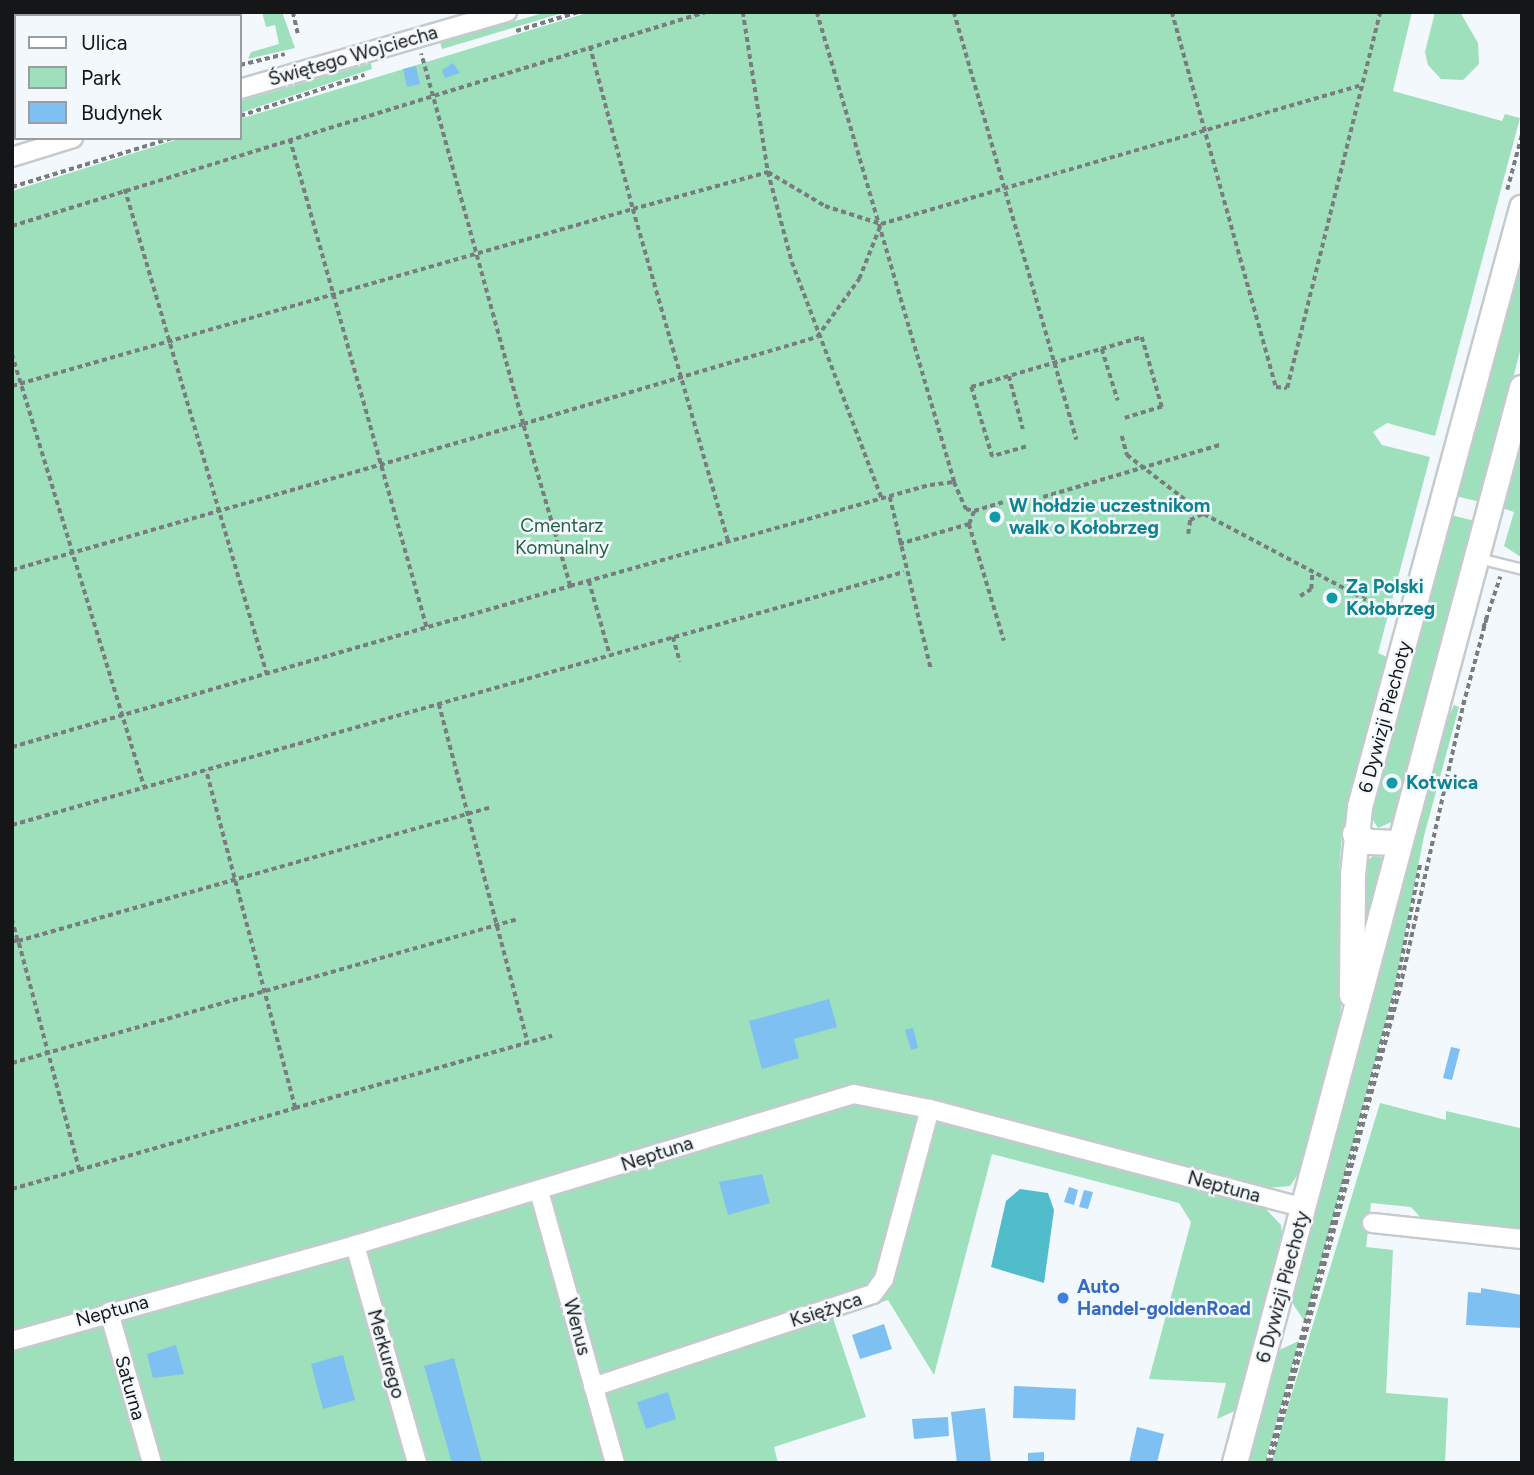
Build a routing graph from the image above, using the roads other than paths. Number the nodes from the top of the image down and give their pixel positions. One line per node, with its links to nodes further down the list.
1 (507, 12): 2 (street, Świętego Wojciecha)
2 (242, 88)
3 (67, 140): 4 (street)
4 (12, 157)
5 (1522, 208): 9 (street, 6 Dywizji Piechoty)
6 (1522, 388): 7 (street, 6 Dywizji Piechoty)
7 (1476, 558): 8 (lane); 10 (street, 6 Dywizji Piechoty)
8 (1522, 569)
9 (1355, 834): 10 (street); 11 (street, 6 Dywizji Piechoty)
10 (1400, 843): 11 (street, 6 Dywizji Piechoty)
11 (1351, 1031): 14 (street, 6 Dywizji Piechoty)
12 (930, 1109): 13 (street, Neptuna); 14 (street, Neptuna); 20 (street, Księżyca)
13 (539, 1191): 17 (street, Neptuna); 20 (street, Wenus)
14 (1305, 1208): 24 (street, 6 Dywizji Piechoty)
15 (1372, 1223): 16 (street)
16 (1522, 1239)
17 (355, 1245): 18 (street, Neptuna); 22 (street, Merkurego)
18 (108, 1312): 19 (street, Neptuna); 21 (street, Saturna)
19 (12, 1341)
20 (593, 1387): 23 (street, Wenus)
21 (152, 1463)
22 (417, 1463)
23 (615, 1463)
24 (1235, 1463)

